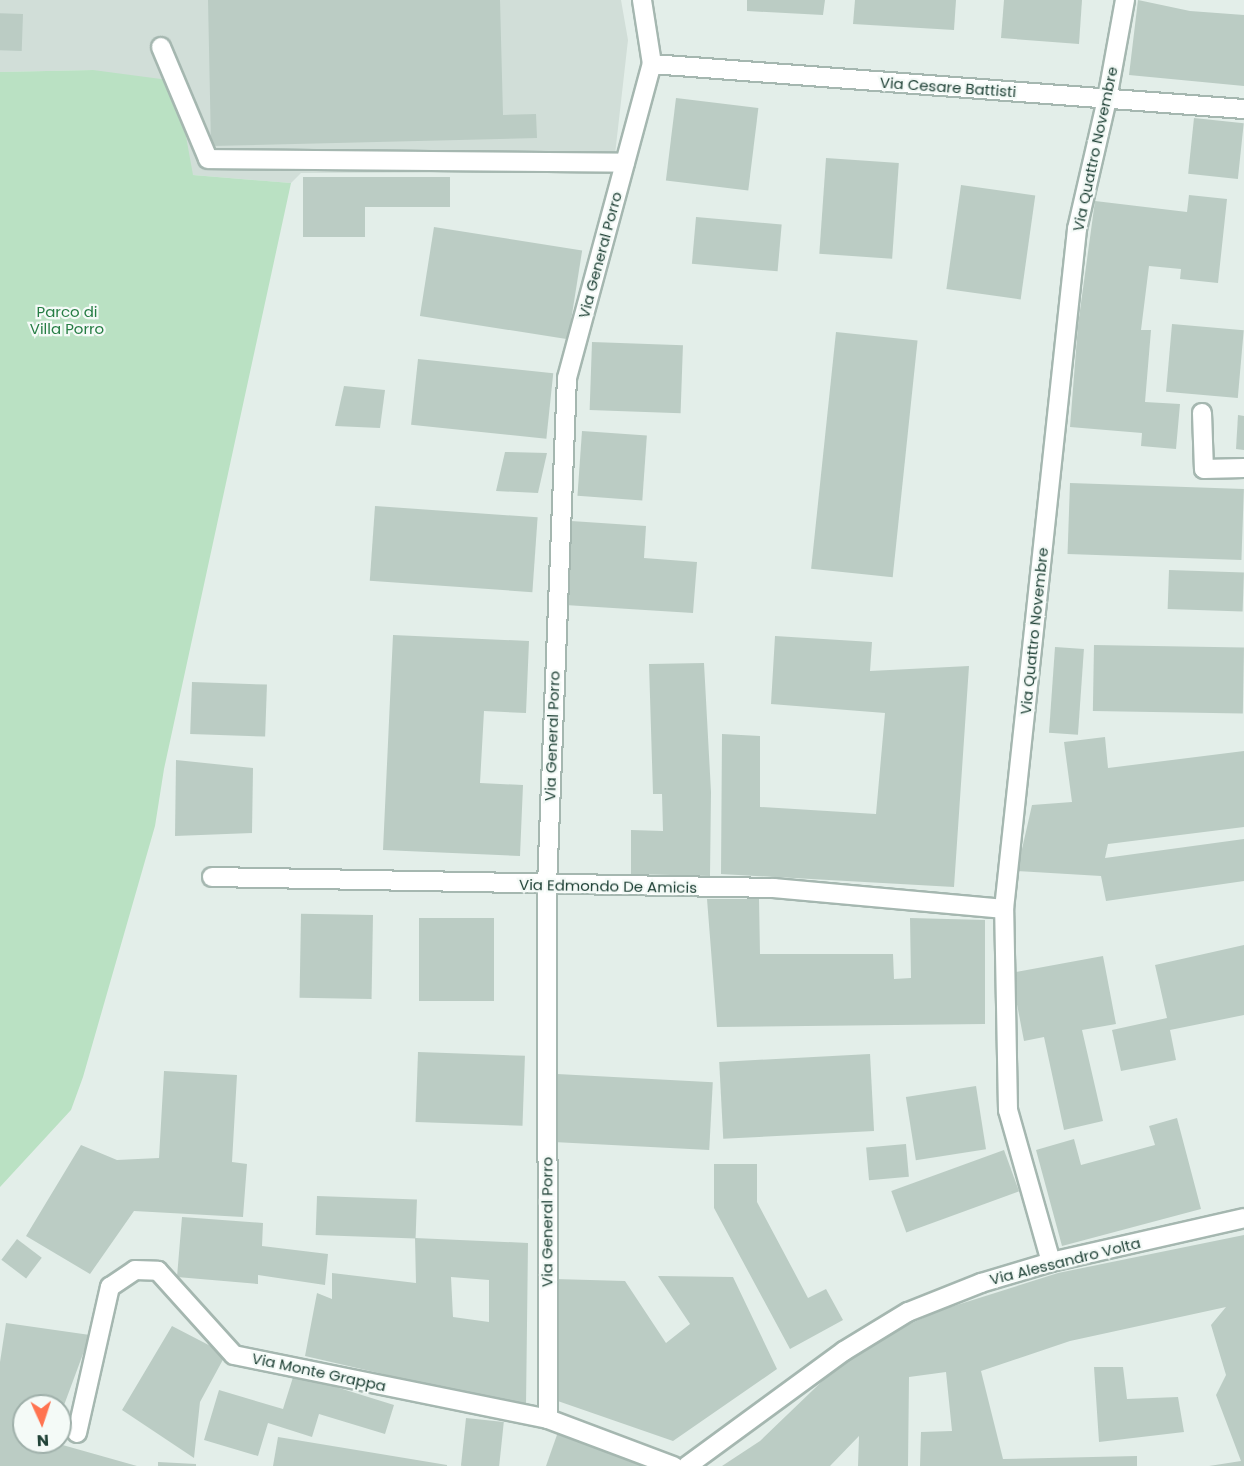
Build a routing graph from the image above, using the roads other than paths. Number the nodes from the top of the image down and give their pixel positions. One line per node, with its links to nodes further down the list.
1 (642, 0): 4 (street)
2 (1125, 0): 5 (street, Via Quattro Novembre)
3 (161, 47): 7 (street)
4 (652, 64): 5 (street, Via Cesare Battisti); 7 (street, Via General Porro)
5 (1107, 99): 6 (street, Via Cesare Battisti); 12 (street, Via Quattro Novembre)
6 (1244, 110)
7 (625, 164): 11 (street, Via General Porro)
8 (1202, 413): 9 (street)
9 (1244, 468)
10 (212, 877): 11 (street, Via Edmondo De Amicis)
11 (547, 886): 12 (street, Via Edmondo De Amicis); 15 (street, Via General Porro)
12 (1004, 909): 14 (street, Via Quattro Novembre)
13 (1244, 1218): 14 (street, Via Alessandro Volta)
14 (1050, 1262): 18 (street, Via Alessandro Volta)
15 (548, 1419): 16 (street, Via Monte Grappa); 17 (street, Via Monte Grappa)
16 (76, 1433)
17 (673, 1466)
18 (687, 1466)

